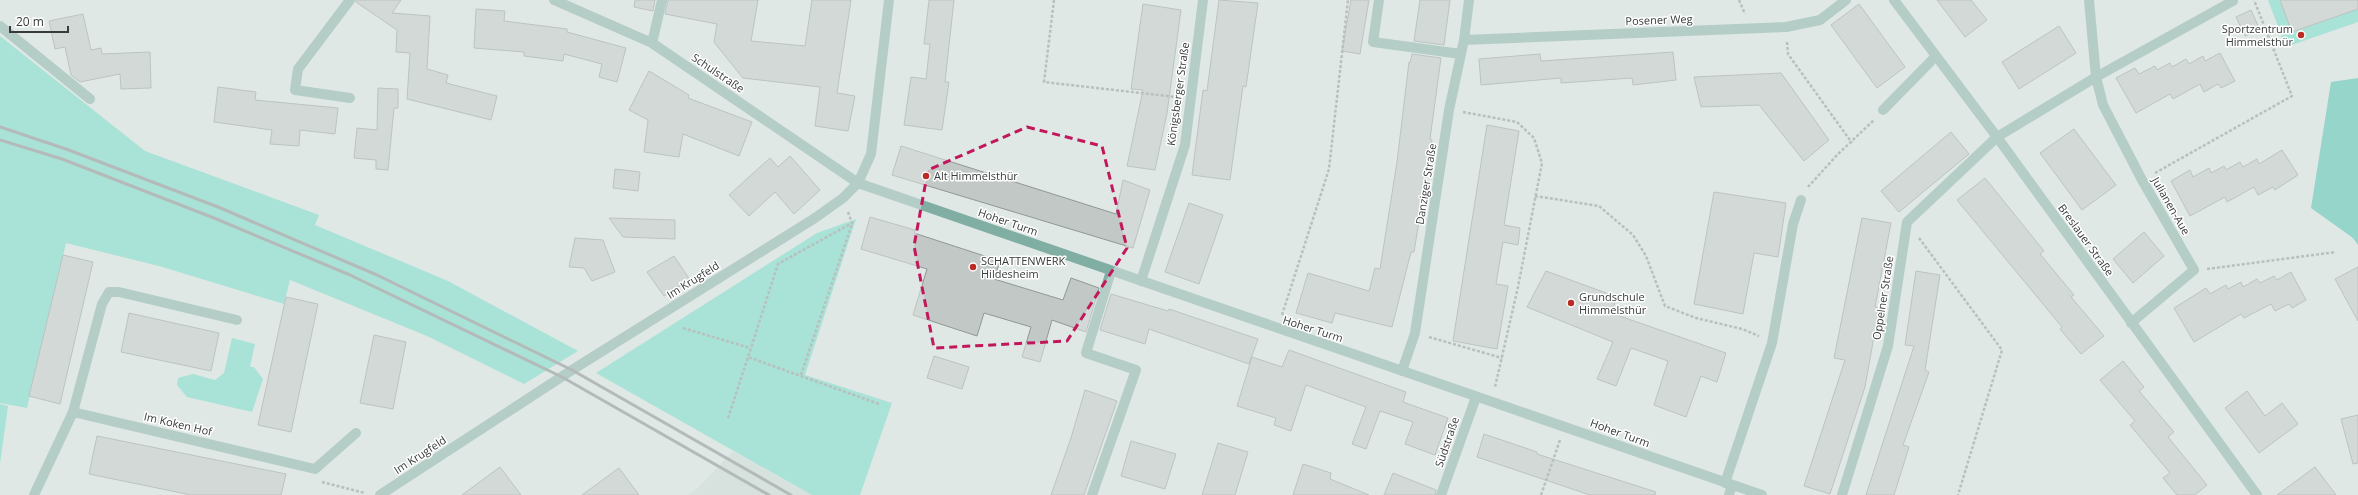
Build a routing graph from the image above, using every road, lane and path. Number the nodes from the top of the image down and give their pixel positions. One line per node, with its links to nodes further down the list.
1 (350, 0): 22 (street)
2 (554, 0): 18 (street, Schulstraße)
3 (662, 0): 18 (street)
4 (889, 0): 30 (street, Im Krugfeld)
5 (1054, 0): 23 (path)
6 (1203, 0): 23 (street, Königsberger Straße)
7 (1348, 0): 43 (path)
8 (1379, 0): 19 (street)
9 (1469, 0): 17 (street, Danziger Straße)
10 (1846, 0): 16 (street, Posener Weg)
11 (1894, 0): 20 (street, Breslauer Straße)
12 (2089, 0): 21 (street, Julianen-Aue)
13 (2254, 0): 29 (path)
14 (2233, 1): 21 (street)
15 (0, 26): 24 (street)
16 (1786, 27): 17 (street, Posener Weg); 28 (path)
17 (1464, 40): 19 (street, Danziger Straße)
18 (652, 43): 30 (street, Schulstraße)
19 (1461, 54): 25 (street, Danziger Straße)
20 (1936, 56): 26 (street); 27 (street, Breslauer Straße)
21 (2096, 77): 27 (street); 29 (street, Julianen-Aue)
22 (350, 98)
23 (1191, 98): 39 (street, Königsberger Straße)
24 (90, 99)
25 (1449, 110): 31 (path); 44 (street, Danziger Straße)
26 (1883, 110): 28 (path)
27 (1997, 137): 34 (street); 41 (street, Breslauer Straße)
28 (1852, 143): 33 (path)
29 (2142, 180): 37 (street, Julianen-Aue)
30 (858, 183): 32 (street, Im Krugfeld); 38 (street, Hoher Turm)
31 (1535, 196): 45 (path); 48 (path)
32 (843, 198): 35 (path); 62 (street, Im Krugfeld)
33 (1801, 200): 45 (street)
34 (1907, 222): 67 (street, Oppelner Straße); 68 (path)
35 (852, 223): 46 (path); 50 (path)
36 (2336, 252): 37 (path)
37 (2194, 270): 41 (street)
38 (1112, 271): 39 (street, Hoher Turm); 63 (street)
39 (1141, 281): 43 (street, Hoher Turm)
40 (237, 320): 54 (street)
41 (2131, 323): 69 (street, Breslauer Straße)
42 (683, 328): 46 (path)
43 (1277, 329): 49 (street, Hoher Turm)
44 (1415, 333): 48 (path); 49 (street, Danziger Straße)
45 (1772, 343): 59 (street)
46 (750, 348): 47 (path)
47 (748, 357): 50 (path); 55 (path)
48 (1502, 358): 51 (path)
49 (1402, 371): 52 (street, Hoher Turm)
50 (801, 375): 53 (path)
51 (1498, 378)
52 (1476, 397): 56 (street, Hoher Turm); 64 (street, Südstraße)
53 (879, 404)
54 (73, 412): 58 (street, Im Koken Hof); 60 (street)
55 (728, 418)
56 (1564, 426): 59 (street, Hoher Turm); 65 (path)
57 (356, 433): 58 (street)
58 (315, 469): 61 (path)
59 (1728, 488): 66 (street, Hoher Turm)
60 (34, 495)
61 (372, 495)
62 (380, 495)
63 (1092, 495)
64 (1441, 495)
65 (1541, 495)
66 (1762, 495)
67 (1842, 495)
68 (1958, 495)
69 (2257, 495)

